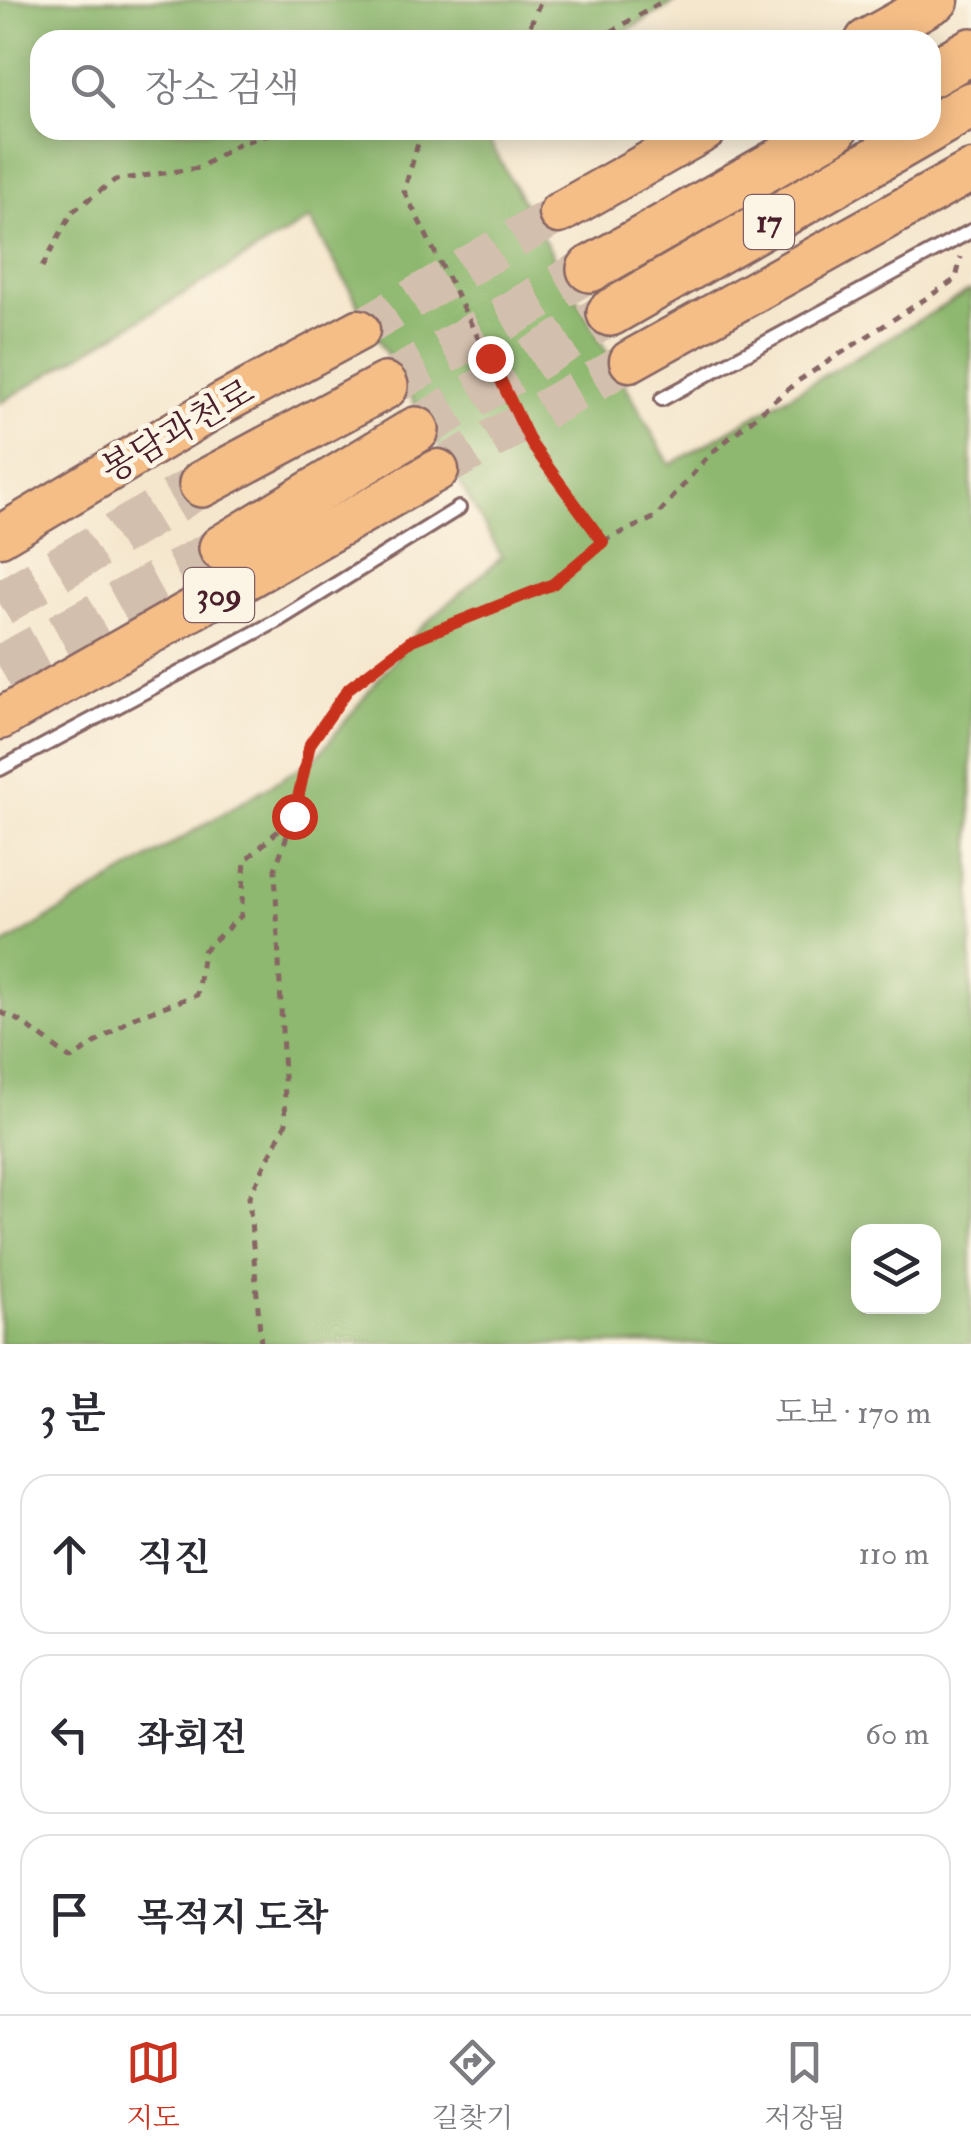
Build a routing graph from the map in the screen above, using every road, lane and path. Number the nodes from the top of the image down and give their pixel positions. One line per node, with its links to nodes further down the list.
1 (542, 0): 4 (path)
2 (665, 0): 5 (path)
3 (938, 0): 6 (highway)
4 (528, 30)
5 (614, 30)
6 (884, 30)
7 (971, 51): 8 (highway)
8 (941, 68)
9 (971, 105): 10 (highway, 17)
10 (941, 122)
11 (251, 140): 19 (path)
12 (419, 140): 31 (path)
13 (688, 140): 17 (highway)
14 (816, 140): 20 (highway, 17)
15 (910, 140): 21 (highway, 17)
16 (971, 171): 23 (highway)
17 (559, 214)
18 (968, 232): 25 (lane); 31 (path)
19 (42, 267)
20 (590, 269)
21 (610, 313)
22 (359, 330): 30 (highway, 봉담과천로)
23 (630, 361)
24 (385, 386): 28 (highway)
25 (662, 399)
26 (416, 430): 32 (highway)
27 (438, 470): 33 (highway, 309)
28 (202, 484)
29 (459, 508): 34 (lane)
30 (0, 536)
31 (603, 542): 35 (path)
32 (222, 548)
33 (0, 718)
34 (0, 769)
35 (294, 816): 36 (path); 37 (path)
36 (0, 1012)
37 (260, 1344)

